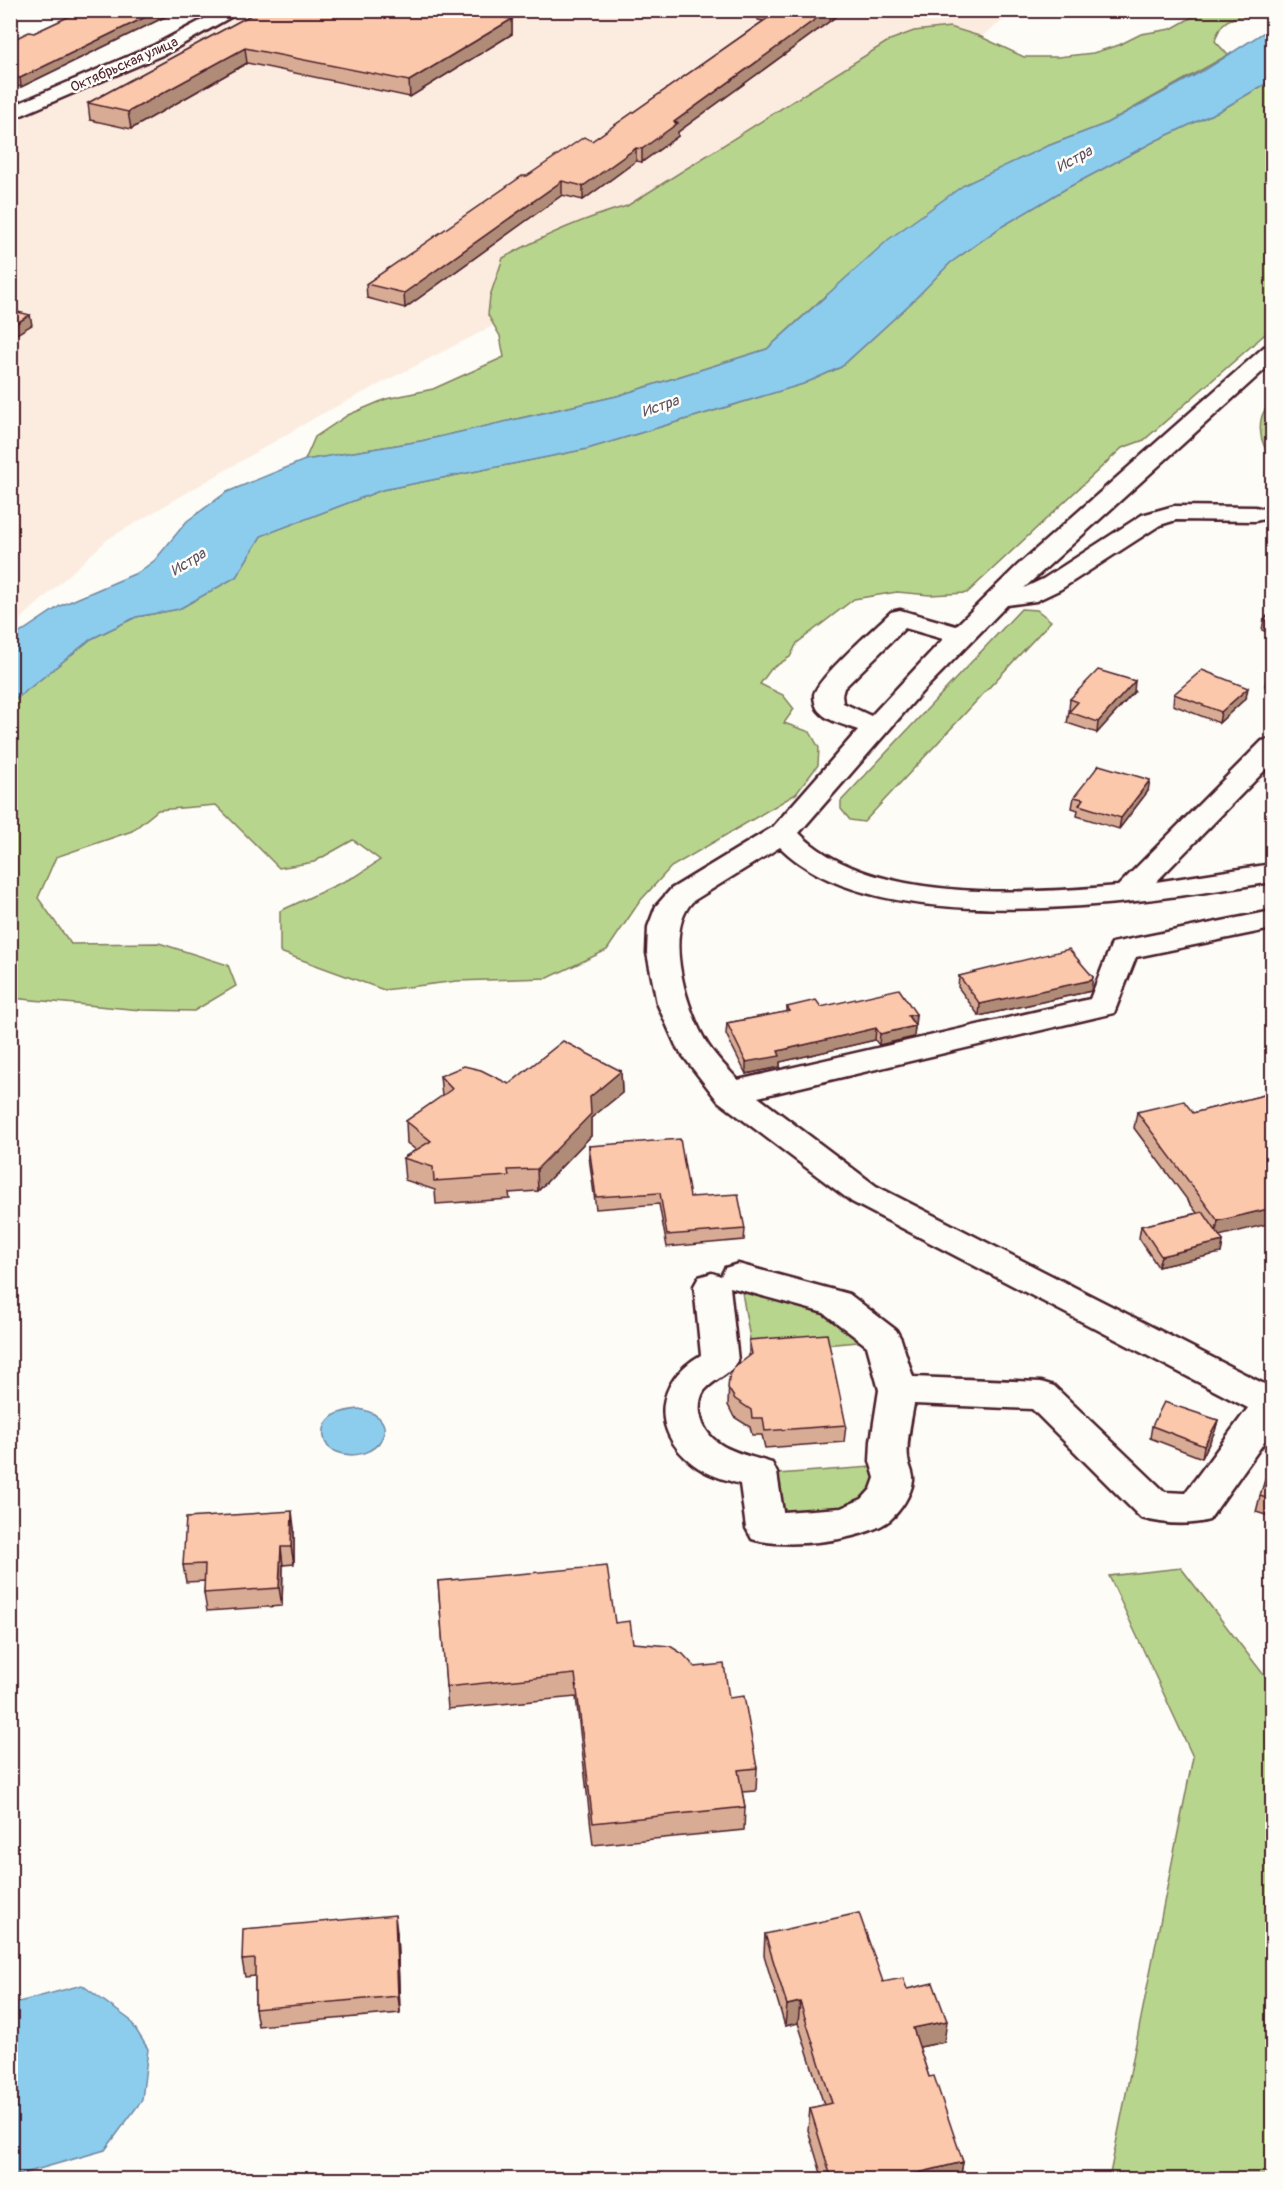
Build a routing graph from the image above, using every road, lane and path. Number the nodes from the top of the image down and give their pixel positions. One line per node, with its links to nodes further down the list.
1 (235, 10): 2 (street, Октябрьская улица)
2 (10, 114)
3 (1272, 352): 5 (street)
4 (1255, 514): 5 (street)
5 (999, 598): 6 (street)
6 (961, 636): 7 (street); 7 (street)
7 (876, 727): 9 (street)
8 (1272, 747): 11 (street)
9 (783, 833): 11 (street); 13 (street)
10 (1272, 873): 11 (street)
11 (1127, 894)
12 (1272, 920): 13 (street)
13 (730, 1093): 15 (street)
14 (898, 1390): 14 (street); 15 (street)
15 (1272, 1404)

